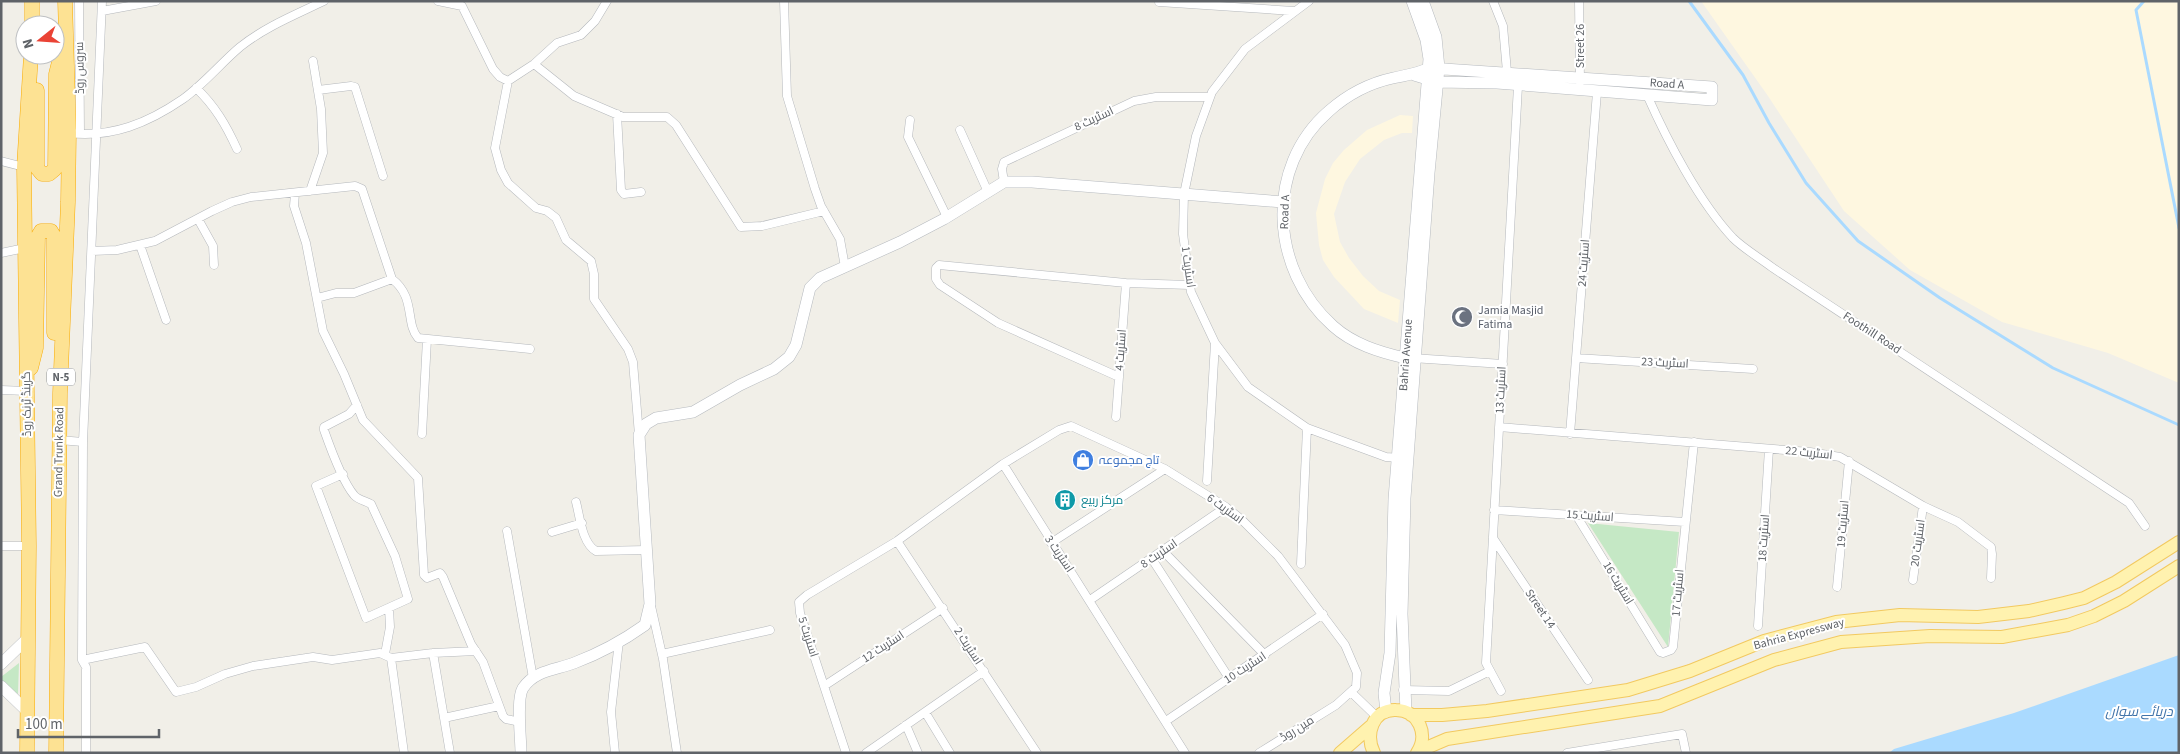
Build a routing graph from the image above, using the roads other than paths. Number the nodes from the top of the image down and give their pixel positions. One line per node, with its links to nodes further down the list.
1 (32, 1): 19 (highway)
2 (65, 1): 20 (highway, Grand Trunk Road / N-5)
3 (79, 1): 44 (street, سروس روڈ)
4 (102, 1): 17 (street)
5 (156, 1): 17 (street)
6 (438, 1): 31 (street)
7 (607, 1): 23 (street)
8 (784, 1): 56 (street)
9 (1309, 1): 18 (street, اسٹریٹ 1)
10 (1412, 1): 27 (street, Bahria Avenue)
11 (1423, 1): 27 (street, Bahria Avenue)
12 (1493, 1): 28 (street)
13 (1580, 1): 30 (street, Street 26)
14 (322, 2): 34 (street)
15 (1159, 2): 16 (street)
16 (1212, 3): 18 (street)
17 (102, 11): 43 (street)
18 (1295, 11): 39 (street, اسٹریٹ 1)
19 (32, 15)
20 (66, 35): 21 (highway); 44 (highway, Grand Trunk Road / N-5)
21 (65, 39)
22 (313, 61): 35 (street)
23 (534, 64): 31 (street); 40 (street)
24 (31, 65): 47 (highway, گرینڈ ٹرنک روڈ)
25 (34, 65): 26 (highway)
26 (58, 65)
27 (1434, 68): 28 (street, Road A); 29 (street, Road A); 32 (street, Bahria Avenue)
28 (1507, 72): 30 (street, Road A)
29 (1414, 75): 32 (street, Road A); 55 (street, Road A)
30 (1580, 78): 36 (street, Street 26); 38 (street, Road A)
31 (508, 81): 87 (street)
32 (1432, 81): 33 (street, Road A); 73 (street, Bahria Avenue)
33 (1518, 86): 36 (street, Road A); 75 (street, اسٹریٹ 13)
34 (196, 88): 43 (street); 45 (street)
35 (318, 90): 48 (street); 50 (street)
36 (1580, 90): 37 (street, Road A)
37 (1597, 92): 38 (street, Road A); 74 (street, اسٹریٹ 24)
38 (1647, 95): 105 (street, Foothill Road)
39 (1210, 97): 49 (street, اسٹریٹ 8); 54 (street, اسٹریٹ 1)
40 (617, 114): 51 (street); 56 (street)
41 (910, 120): 57 (street)
42 (960, 130): 52 (street)
43 (97, 133): 44 (street); 61 (street)
44 (75, 134): 80 (highway, Grand Trunk Road / N-5)
45 (237, 149)
46 (1, 160): 47 (street)
47 (24, 167): 60 (highway, گرینڈ ٹرنک روڈ)
48 (383, 176)
49 (1004, 182): 52 (street); 54 (street)
50 (310, 191): 53 (street); 65 (street)
51 (641, 192)
52 (988, 192): 57 (street)
53 (295, 193): 58 (street); 68 (street)
54 (1184, 194): 55 (street); 67 (street, اسٹریٹ 1)
55 (1283, 202): 73 (street, Road A)
56 (824, 211): 64 (street)
57 (947, 217): 64 (street)
58 (198, 219): 59 (street); 63 (street)
59 (140, 245): 61 (street); 69 (street)
60 (25, 248): 62 (street); 78 (highway, گرینڈ ٹرنک روڈ)
61 (92, 251): 89 (street)
62 (1, 253)
63 (214, 264)
64 (845, 267): 87 (street)
65 (392, 279): 68 (street); 70 (street)
66 (1126, 283): 67 (street); 77 (street, اسٹریٹ 4); 77 (street)
67 (1190, 285): 71 (street, اسٹریٹ 1)
68 (317, 298): 81 (street)
69 (166, 320)
70 (426, 339): 72 (street); 85 (street)
71 (1215, 343): 84 (street, اسٹریٹ 1); 97 (street)
72 (530, 349)
73 (1410, 358): 75 (street); 92 (street, Bahria Avenue)
74 (1576, 358): 76 (street, اسٹریٹ 23); 86 (street, اسٹریٹ 24)
75 (1503, 364): 83 (street, اسٹریٹ 13)
76 (1753, 369)
77 (1119, 377): 82 (street, اسٹریٹ 4)
78 (27, 388): 79 (street); 80 (highway); 113 (highway, گرینڈ ٹرنک روڈ)
79 (1, 390)
80 (60, 393): 88 (highway, Grand Trunk Road / N-5)
81 (357, 405): 96 (street); 131 (street)
82 (1116, 417)
83 (1499, 427): 86 (street, اسٹریٹ 22); 101 (street, اسٹریٹ 13)
84 (1307, 428): 92 (street, اسٹریٹ 1); 117 (street)
85 (422, 434)
86 (1570, 434): 90 (street, اسٹریٹ 22)
87 (639, 435): 114 (street)
88 (59, 440): 89 (street); 161 (highway, Grand Trunk Road / N-5)
89 (83, 442): 137 (street)
90 (1694, 442): 91 (street, اسٹریٹ 22); 103 (street)
91 (1770, 450): 93 (street, اسٹریٹ 22); 127 (street, اسٹریٹ 18)
92 (1403, 459): 146 (street, Bahria Avenue); 154 (street, Bahria Avenue)
93 (1849, 461): 99 (street, اسٹریٹ 22); 121 (street, اسٹریٹ 19)
94 (1003, 464): 95 (street, اسٹریٹ 6); 109 (street); 111 (street, اسٹریٹ 3)
95 (1165, 469): 100 (street, اسٹریٹ 6); 111 (street)
96 (343, 474): 124 (street); 124 (street)
97 (1207, 481)
98 (576, 502): 104 (street)
99 (1923, 506): 119 (street, اسٹریٹ 22); 120 (street, اسٹریٹ 20)
100 (1226, 507): 115 (street, اسٹریٹ 8); 126 (street, اسٹریٹ 6)
101 (1494, 510): 102 (street, اسٹریٹ 15); 108 (street, اسٹریٹ 13)
102 (1576, 515): 103 (street, اسٹریٹ 15); 132 (street, اسٹریٹ 16)
103 (1685, 522): 132 (street, اسٹریٹ 17)
104 (582, 523): 107 (street); 114 (street)
105 (2144, 526)
106 (507, 531): 141 (street)
107 (552, 532)
108 (1493, 538): 140 (street, اسٹریٹ 13); 143 (street, Street 14)
109 (897, 540): 125 (street, اسٹریٹ 2); 145 (street, اسٹریٹ 5)
110 (2179, 542): 152 (main road, Bahria Expressway)
111 (1051, 543): 122 (street, اسٹریٹ 3)
112 (1, 546): 113 (street)
113 (29, 546): 129 (highway, گرینڈ ٹرنک روڈ)
114 (646, 550): 123 (street)
115 (1163, 551): 116 (street, اسٹریٹ 8); 135 (street)
116 (1152, 559): 122 (street, اسٹریٹ 8); 142 (street)
117 (1301, 564)
118 (2179, 566): 159 (main road, Bahria Expressway)
119 (1991, 578)
120 (1913, 580)
121 (1838, 587)
122 (1090, 600): 155 (street, اسٹریٹ 3)
123 (650, 604): 130 (street); 134 (street)
124 (389, 608): 136 (street)
125 (943, 608): 139 (street, اسٹریٹ 2); 145 (street, اسٹریٹ 12)
126 (1323, 614): 135 (street, اسٹریٹ 10); 148 (street, اسٹریٹ 6)
127 (1758, 626)
128 (770, 630): 134 (street)
129 (27, 639): 138 (street); 150 (highway, گرینڈ ٹرنک روڈ)
130 (619, 641): 141 (street); 166 (street)
131 (476, 652): 133 (street); 149 (street)
132 (1660, 652)
133 (433, 653): 136 (street); 153 (street)
134 (662, 654): 167 (street)
135 (1265, 655): 142 (street, اسٹریٹ 10)
136 (388, 656): 137 (street); 163 (street)
137 (82, 660): 162 (street)
138 (1, 664)
139 (984, 671): 151 (street); 172 (street, اسٹریٹ 2)
140 (1490, 671): 146 (street); 147 (street, اسٹریٹ 13)
141 (533, 678): 156 (street)
142 (1229, 678): 155 (street, اسٹریٹ 10)
143 (1588, 680)
144 (1, 686): 150 (street)
145 (824, 686): 168 (street, اسٹریٹ 5)
146 (1404, 690): 152 (street, Bahria Avenue)
147 (1501, 691)
148 (1352, 692): 154 (street); 174 (street, مین روڈ)
149 (499, 706): 153 (street); 156 (street)
150 (28, 712): 160 (highway, گرینڈ ٹرنک روڈ)
151 (925, 712): 157 (street); 171 (street)
152 (1408, 713): 154 (main road, Bahria Expressway); 159 (main road)
153 (444, 718): 164 (street)
154 (1378, 718): 175 (main road); 176 (main road)
155 (1166, 721): 173 (street, اسٹریٹ 3)
156 (520, 722): 165 (street)
157 (906, 725): 169 (street); 170 (street)
158 (1606, 749): 177 (street); 178 (street)
159 (1418, 752)
160 (26, 753)
161 (56, 753)
162 (86, 753)
163 (404, 753)
164 (450, 753)
165 (521, 753)
166 (615, 753)
167 (677, 753)
168 (846, 753)
169 (866, 753)
170 (918, 753)
171 (950, 753)
172 (1037, 753)
173 (1186, 753)
174 (1259, 753)
175 (1340, 753)
176 (1374, 753)
177 (1567, 753)
178 (1686, 753)

